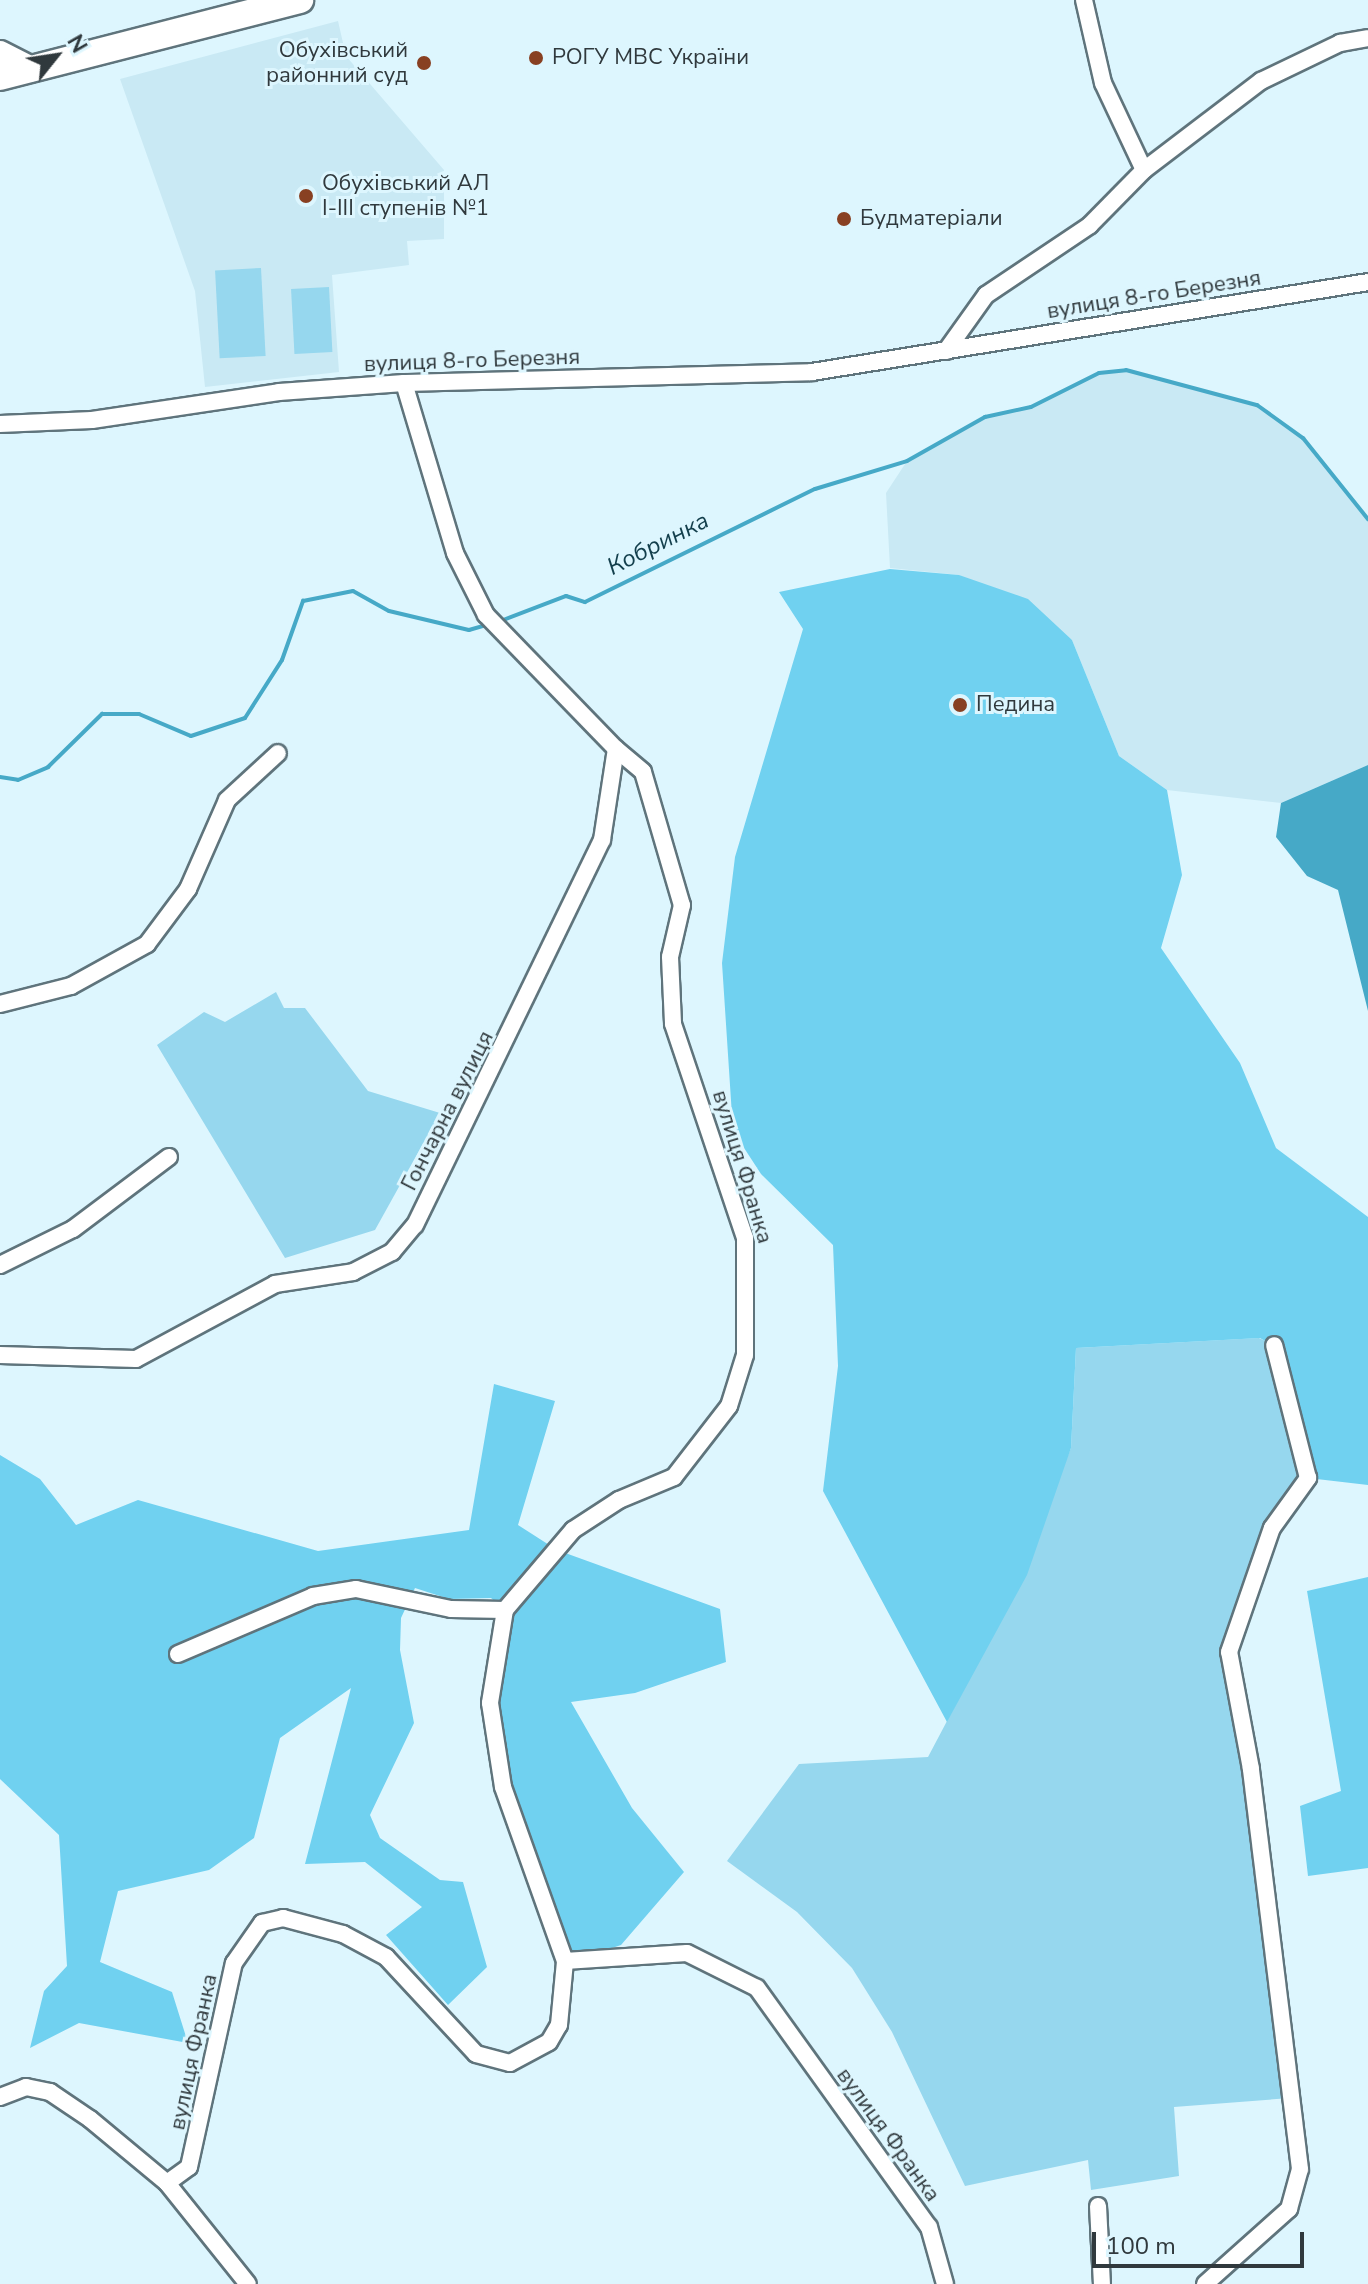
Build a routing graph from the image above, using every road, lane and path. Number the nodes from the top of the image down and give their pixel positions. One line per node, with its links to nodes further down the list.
1 (300, 0): 5 (main road)
2 (1084, 0): 7 (street)
3 (1368, 38): 7 (street)
4 (0, 54): 5 (main road)
5 (29, 69): 6 (main road)
6 (0, 77)
7 (1144, 170): 9 (street)
8 (1368, 282): 9 (street, вулиця 8-го Березня)
9 (946, 351): 10 (street, вулиця 8-го Березня)
10 (404, 383): 11 (street, вулиця 8-го Березня); 12 (street)
11 (0, 424)
12 (616, 749): 18 (street, Гончарна вулиця); 19 (street, вулиця Франка)
13 (278, 753): 14 (street)
14 (0, 1004)
15 (169, 1157): 16 (street)
16 (0, 1265)
17 (1274, 1345): 28 (street)
18 (0, 1355)
19 (505, 1610): 20 (street); 21 (street, вулиця Франка)
20 (178, 1654)
21 (565, 1961): 23 (street, вулиця Франка); 26 (street, вулиця Франка)
22 (0, 2097): 23 (street)
23 (167, 2183): 25 (street)
24 (1098, 2206): 27 (street)
25 (248, 2284)
26 (945, 2284)
27 (1102, 2284)
28 (1205, 2284)

